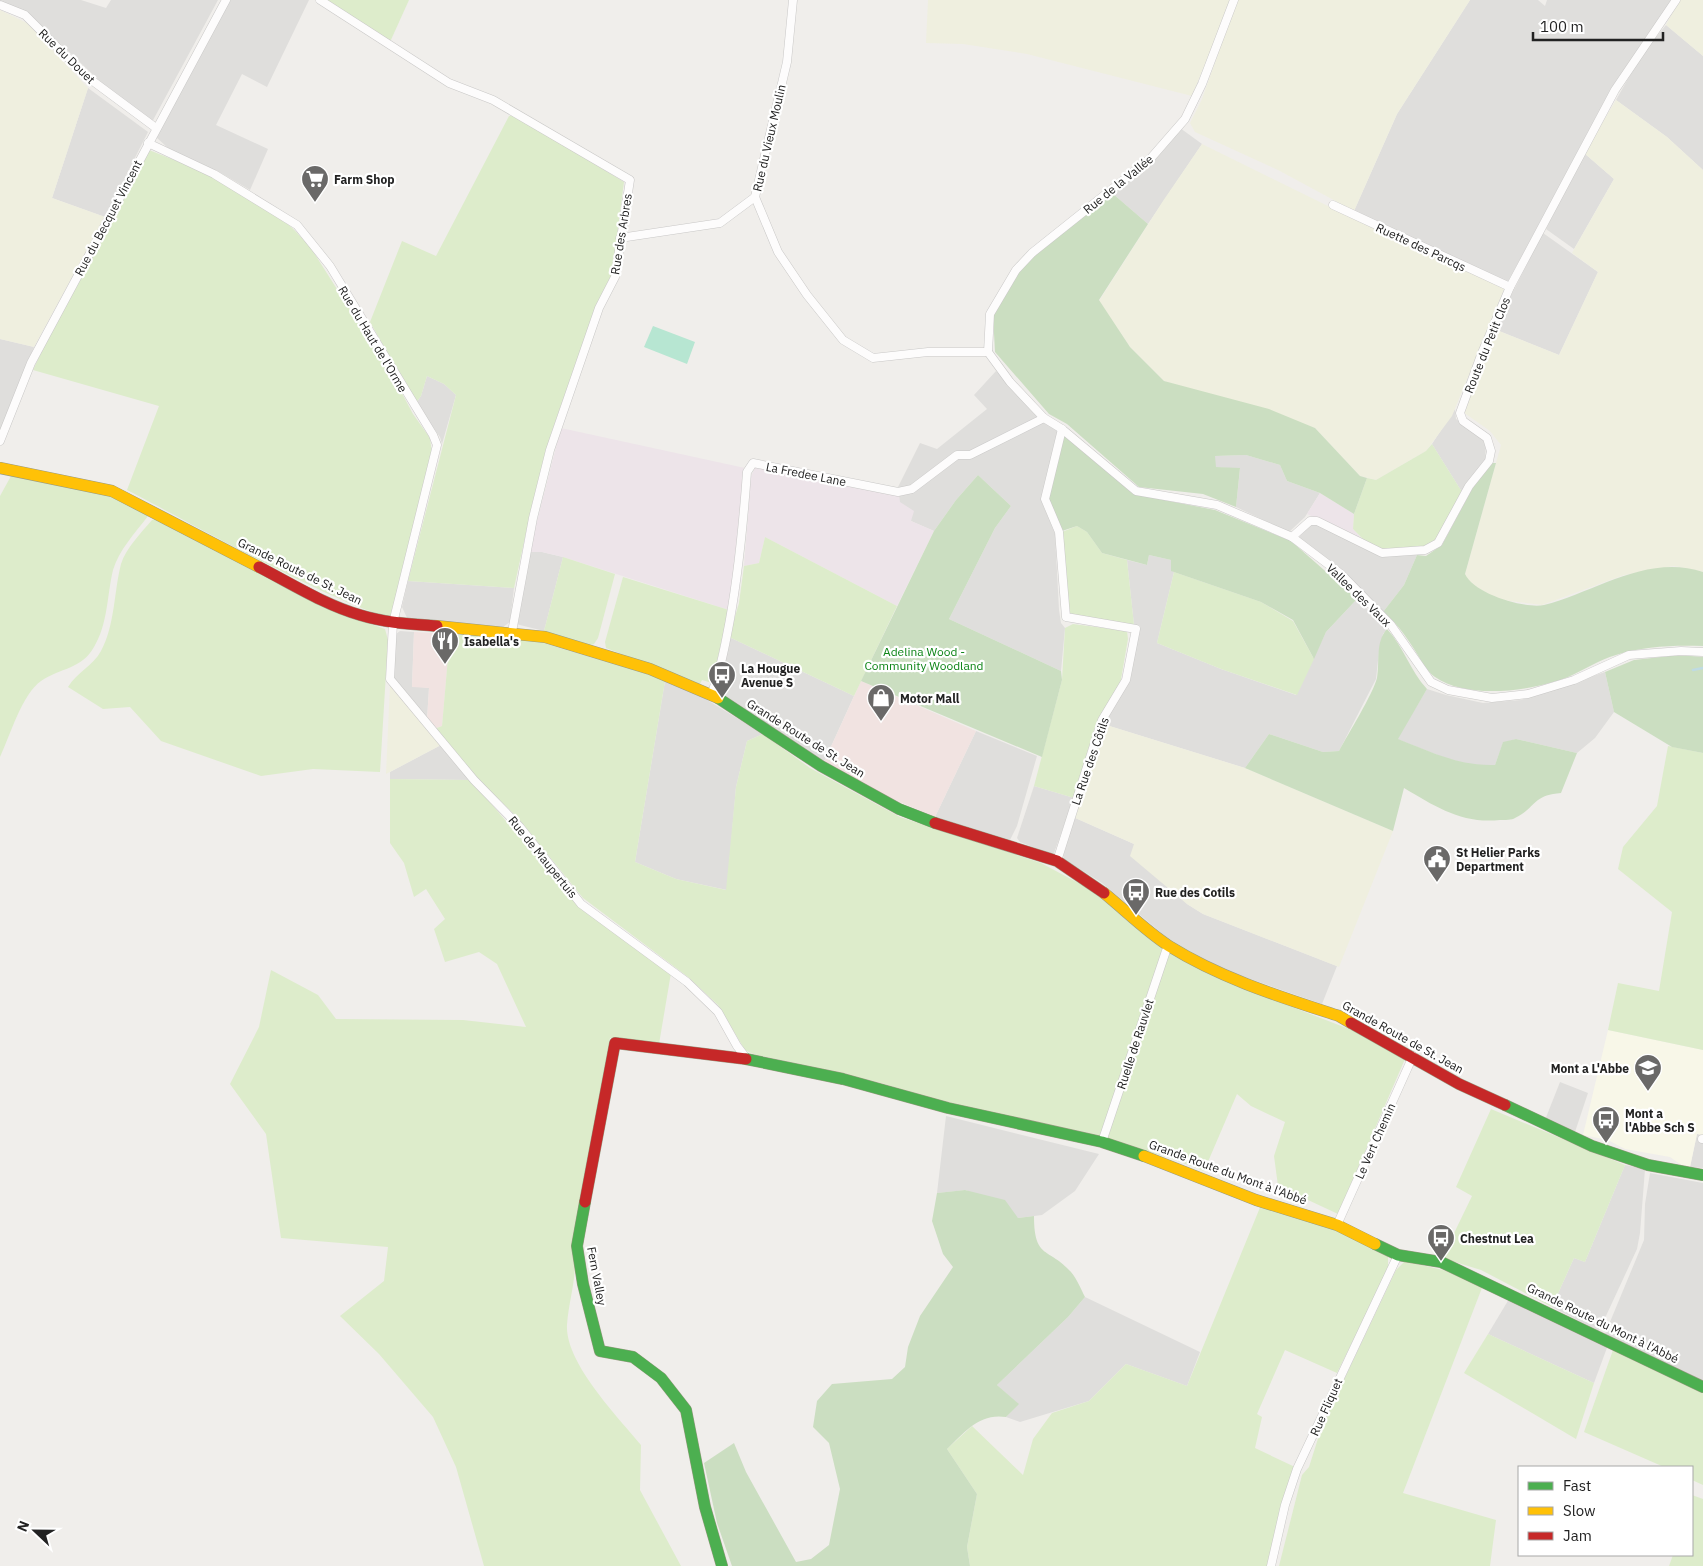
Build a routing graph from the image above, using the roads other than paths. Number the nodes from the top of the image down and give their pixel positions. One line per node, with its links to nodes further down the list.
1 (226, 0): 7 (street, Rue du Becquet Vincent)
2 (320, 0): 11 (street, Rue des Arbres)
3 (793, 0): 9 (street, Rue du Vieux Moulin)
4 (1234, 0): 13 (street, Rue de la Vallée)
5 (1676, 0): 12 (street, Route du Petit Clos)
6 (0, 5): 7 (street, Rue du Douet)
7 (156, 128): 8 (street, Rue du Becquet Vincent)
8 (148, 143): 16 (street, Rue du Becquet Vincent); 19 (street, Rue du Haut de l'Orme)
9 (755, 197): 11 (street); 13 (street, Rue du Vieux Moulin)
10 (1333, 205): 12 (street, Ruette des Parcqs)
11 (620, 238): 20 (street, Rue des Arbres)
12 (1510, 287): 18 (street, Route du Petit Clos)
13 (988, 352): 14 (street, Vallee des Vaux)
14 (1044, 418): 15 (street, Vallee des Vaux); 22 (street, La Fredee Lane)
15 (1062, 429): 18 (street, Vallee des Vaux); 23 (street, La Rue des Côtils)
16 (0, 441)
17 (0, 468): 19 (main road, Grande Route de St. Jean)
18 (1292, 538): 21 (street, Vallee des Vaux)
19 (393, 624): 20 (main road, Grande Route de St. Jean); 26 (street, Rue de Maupertuis)
20 (512, 632): 22 (main road, Grande Route de St. Jean)
21 (1703, 652)
22 (711, 695): 23 (main road, Grande Route de St. Jean)
23 (1056, 861): 24 (main road, Grande Route de St. Jean)
24 (1168, 945): 25 (main road, Grande Route de St. Jean); 27 (street, Ruelle de Rauvlet)
25 (1413, 1056): 28 (main road, Grande Route de St. Jean); 29 (street, Le Vert Chemin)
26 (747, 1059): 27 (main road, Grande Route du Mont à l'Abbé); 32 (main road, Fern Valley)
27 (1102, 1142): 29 (main road, Grande Route du Mont à l'Abbé)
28 (1703, 1175)
29 (1337, 1225): 30 (main road, Grande Route du Mont à l'Abbé)
30 (1398, 1255): 31 (main road, Grande Route du Mont à l'Abbé); 33 (street, Rue Fliquet)
31 (1703, 1387)
32 (722, 1566)
33 (1271, 1566)

